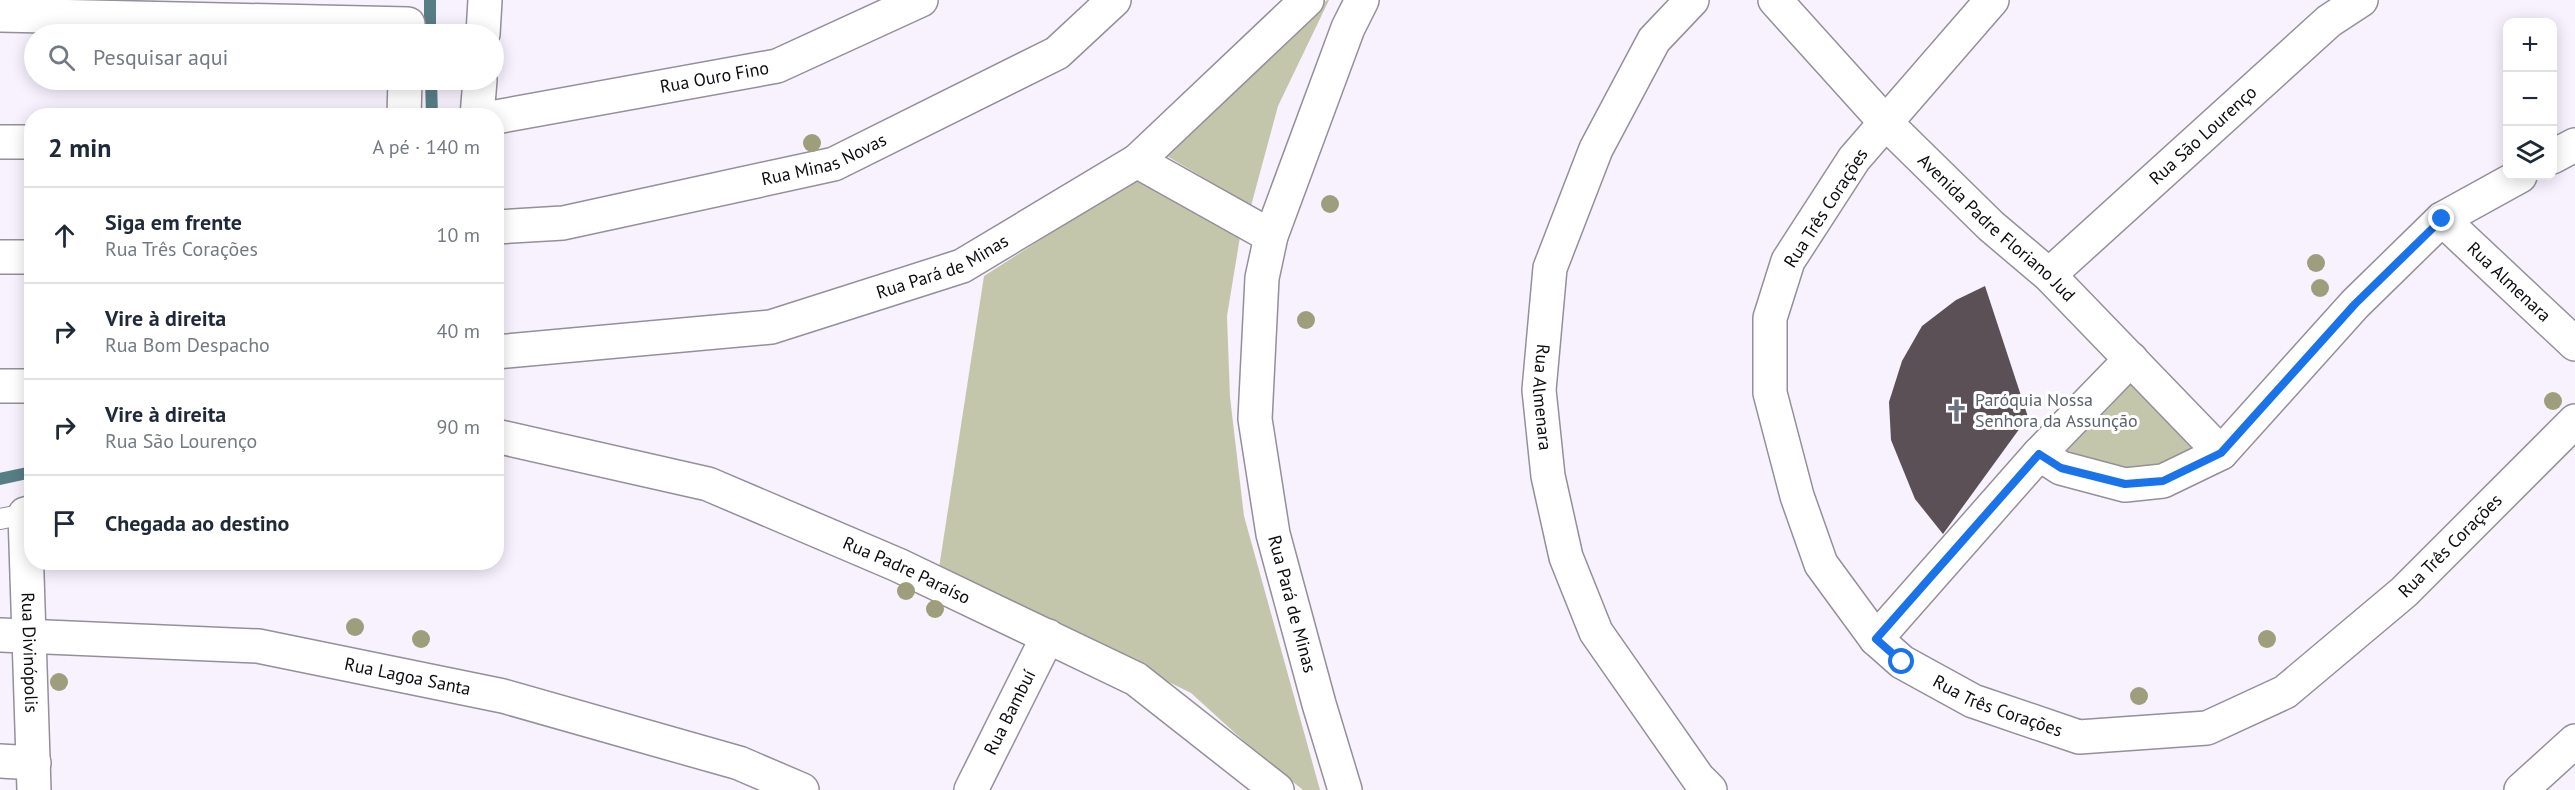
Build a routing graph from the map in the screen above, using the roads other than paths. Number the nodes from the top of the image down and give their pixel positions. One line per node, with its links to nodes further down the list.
1 (485, 0): 12 (street)
2 (921, 0): 17 (street, Rua Ouro Fino)
3 (1114, 0): 26 (street, Rua Minas Novas)
4 (1307, 0): 23 (street, Rua Pará de Minas)
5 (1362, 0): 27 (street, Rua Pará de Minas)
6 (1692, 0): 51 (street, Rua Almenara)
7 (1775, 0): 18 (street, Avenida Padre Floriano Jud)
8 (1992, 0): 18 (street, Rua Três Corações)
9 (2361, 0): 30 (street, Rua São Lourenço)
10 (0, 15): 11 (street)
11 (408, 19)
12 (484, 24)
13 (405, 90): 15 (street)
14 (479, 90): 16 (street)
15 (404, 108)
16 (478, 108)
17 (504, 116)
18 (1886, 123): 30 (street, Avenida Padre Floriano Jud); 43 (street, Rua Três Corações)
19 (0, 142): 20 (street)
20 (24, 142)
21 (2575, 145): 22 (street)
22 (2557, 155)
23 (1137, 161): 27 (street); 32 (street, Rua Pará de Minas)
24 (2513, 180): 25 (street)
25 (2442, 219): 31 (street, Rua Almenara); 38 (street)
26 (504, 227)
27 (1271, 236): 50 (street, Rua Pará de Minas)
28 (0, 256): 29 (street)
29 (24, 257)
30 (2049, 275): 33 (street, Avenida Padre Floriano Jud)
31 (2575, 344)
32 (504, 351)
33 (2131, 359): 38 (street, Avenida Padre Floriano Jud); 39 (street)
34 (0, 386): 35 (street)
35 (24, 386)
36 (2575, 421): 43 (street, Rua Três Corações)
37 (504, 438): 42 (street, Rua Padre Paraíso)
38 (2221, 453): 39 (street)
39 (2039, 454): 43 (street)
40 (19, 515): 41 (street, Rua Divinópolis)
41 (14, 635): 46 (street, Rua Divinópolis); 47 (street, Rua Lagoa Santa)
42 (1048, 636): 48 (street, Rua Bambuí); 49 (street, Rua Padre Paraíso)
43 (1876, 639)
44 (2575, 741): 52 (street)
45 (0, 761): 46 (street)
46 (34, 776)
47 (802, 790)
48 (971, 790)
49 (1277, 790)
50 (1345, 790)
51 (1710, 790)
52 (2522, 790)

